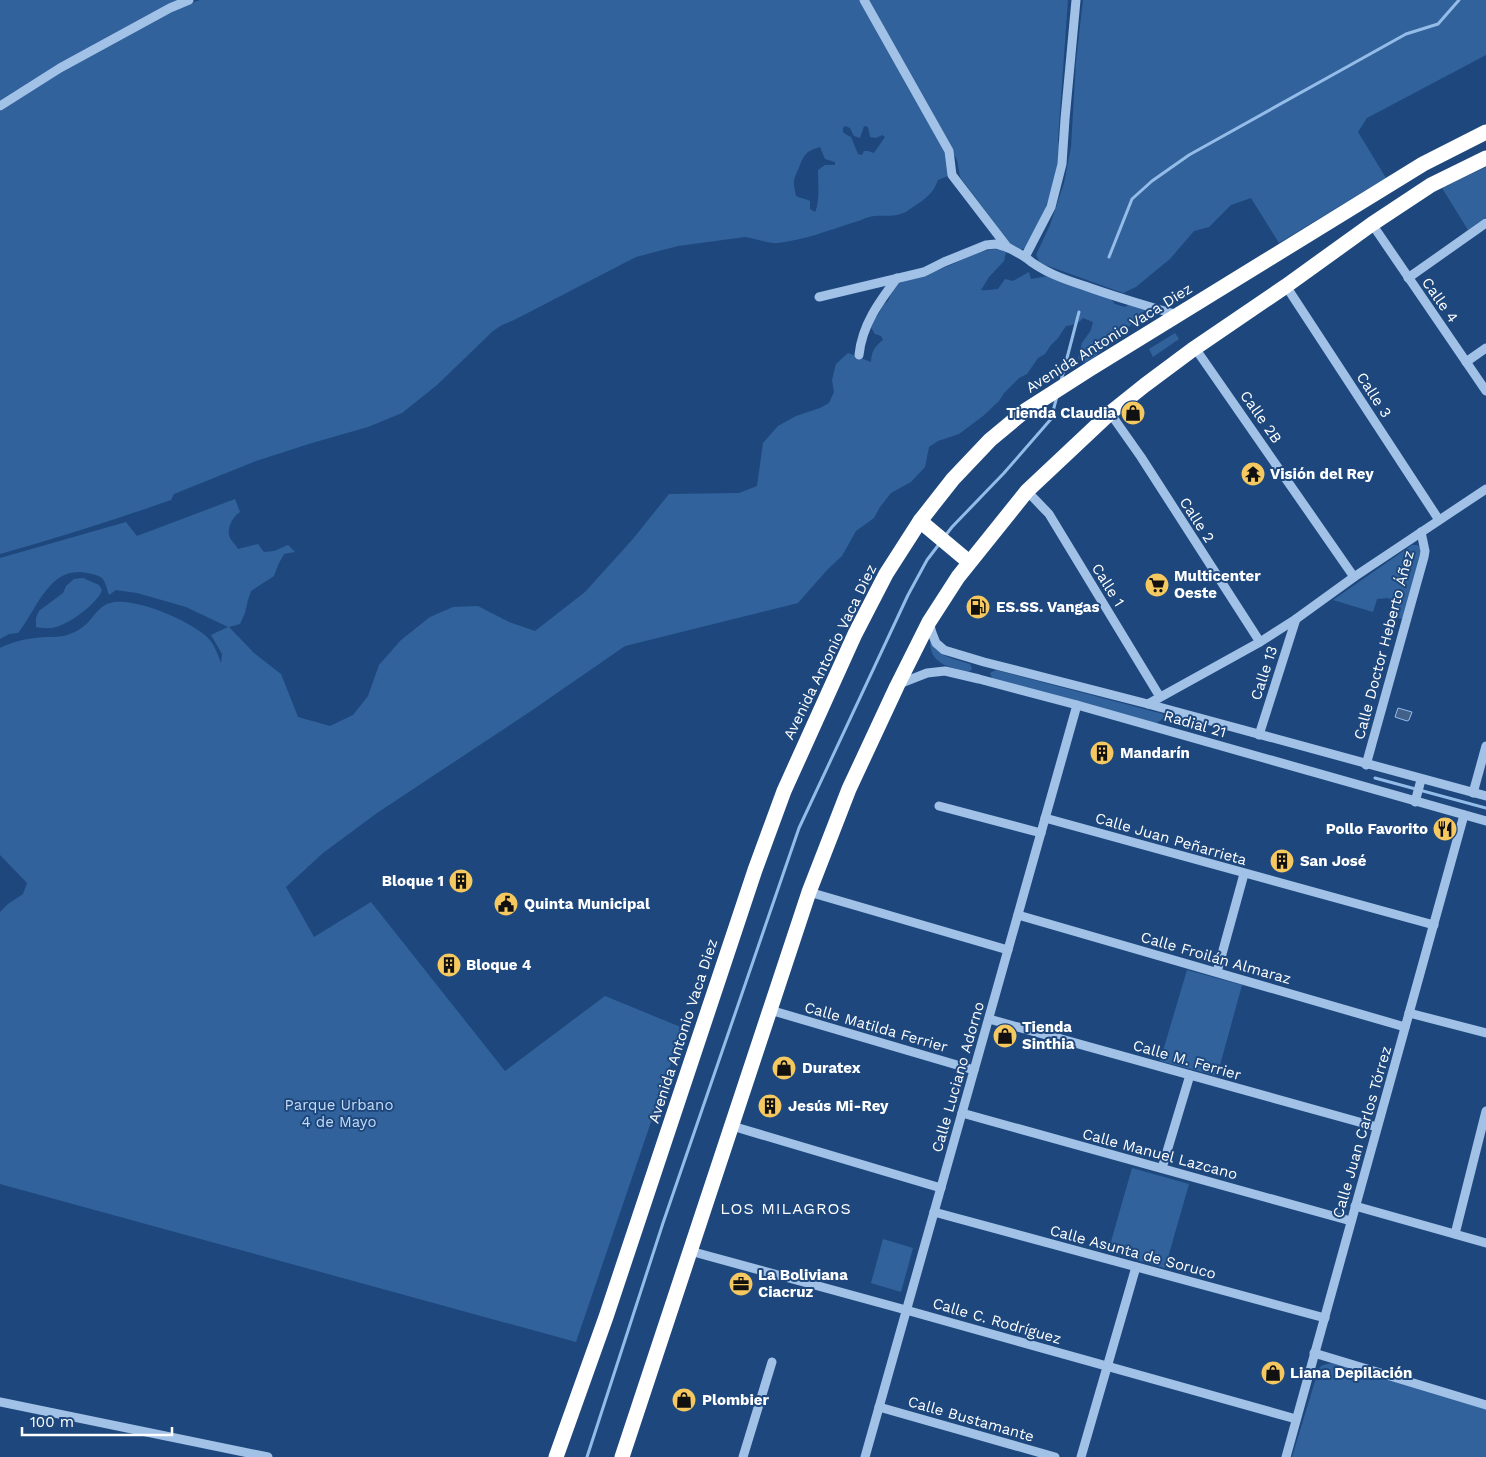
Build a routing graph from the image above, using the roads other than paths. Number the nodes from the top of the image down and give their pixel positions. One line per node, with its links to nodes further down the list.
1 (189, 0): 4 (street)
2 (864, 0): 9 (street)
3 (1076, 0): 10 (street)
4 (0, 106)
5 (1486, 132): 15 (highway, Avenida Antonio Vaca Diez)
6 (1486, 158): 7 (highway)
7 (1372, 224): 12 (street, Calle 4); 13 (highway)
8 (1486, 224): 12 (street)
9 (1008, 248): 10 (street); 11 (street)
10 (1025, 258): 15 (street)
11 (897, 278): 14 (street); 18 (street)
12 (1408, 278): 19 (street, Calle 4)
13 (1286, 286): 16 (highway); 24 (street, Calle 3)
14 (819, 298)
15 (1178, 315): 25 (highway, Avenida Antonio Vaca Diez)
16 (1195, 348): 21 (highway); 28 (street, Calle 2B)
17 (1486, 348): 19 (street)
18 (859, 355)
19 (1466, 362): 20 (street, Calle 4)
20 (1486, 391)
21 (1110, 413): 23 (highway); 31 (street, Calle 2)
22 (1486, 489): 24 (street)
23 (1027, 491): 27 (highway); 35 (street, Calle 1)
24 (1439, 520): 26 (street)
25 (924, 524): 27 (highway); 86 (highway, Avenida Antonio Vaca Diez)
26 (1421, 532): 28 (street); 40 (street, Calle Doctor Heberto Áñez)
27 (969, 562): 30 (highway)
28 (1354, 577): 29 (street)
29 (1296, 619): 31 (street); 38 (street, Calle 13)
30 (930, 622): 32 (street, Radial 21); 34 (highway)
31 (1260, 642): 35 (street)
32 (984, 662): 33 (street); 36 (street, Radial 21)
33 (979, 679): 34 (street, Radial 21); 37 (street, Radial 21)
34 (897, 686): 51 (highway)
35 (1160, 698): 36 (street)
36 (1148, 704): 38 (street, Radial 21)
37 (1078, 705): 44 (street, Radial 21); 47 (street, Calle Luciano Adorno)
38 (1259, 735): 40 (street, Radial 21)
39 (1486, 746): 42 (street)
40 (1366, 764): 41 (street, Radial 21)
41 (1420, 782): 42 (street, Radial 21); 44 (street)
42 (1473, 793): 43 (street, Radial 21)
43 (1486, 796)
44 (1416, 799): 46 (street, Radial 21)
45 (940, 806): 49 (street)
46 (1464, 815): 48 (street, Radial 21); 53 (street, Calle Juan Carlos Tórrez)
47 (1045, 818): 49 (street, Calle Luciano Adorno); 50 (street, Calle Juan Peñarrieta)
48 (1486, 821)
49 (1041, 833): 52 (street, Calle Luciano Adorno)
50 (1244, 874): 53 (street, Calle Juan Peñarrieta); 55 (street)
51 (809, 892): 54 (street); 56 (highway)
52 (1018, 915): 54 (street, Calle Luciano Adorno); 55 (street, Calle Froilán Almaraz)
53 (1434, 925): 57 (street, Calle Juan Carlos Tórrez)
54 (1008, 950): 58 (street, Calle Luciano Adorno)
55 (1217, 972): 59 (street, Calle Froilán Almaraz)
56 (770, 1010): 61 (street, Calle Matilda Ferrier); 65 (highway)
57 (1409, 1013): 59 (street, Calle Juan Carlos Tórrez); 60 (street)
58 (989, 1019): 61 (street, Calle Luciano Adorno); 62 (street, Calle M. Ferrier)
59 (1405, 1027): 66 (street, Calle Juan Carlos Tórrez)
60 (1486, 1033)
61 (974, 1070): 64 (street, Calle Luciano Adorno)
62 (1190, 1075): 66 (street, Calle M. Ferrier); 67 (street)
63 (1486, 1111): 72 (street)
64 (962, 1113): 67 (street, Calle Manuel Lazcano); 68 (street, Calle Luciano Adorno)
65 (732, 1126): 68 (street); 74 (highway)
66 (1378, 1127): 69 (street, Calle Juan Carlos Tórrez)
67 (1162, 1168): 71 (street, Calle Manuel Lazcano)
68 (941, 1188): 70 (street, Calle Luciano Adorno)
69 (1355, 1206): 71 (street, Calle Juan Carlos Tórrez); 72 (street)
70 (934, 1212): 75 (street, Calle Asunta de Soruco); 76 (street, Calle Luciano Adorno)
71 (1351, 1221): 77 (street, Calle Juan Carlos Tórrez)
72 (1455, 1234): 73 (street)
73 (1486, 1243)
74 (690, 1251): 76 (street, Calle C. Rodríguez); 87 (highway)
75 (1136, 1267): 77 (street, Calle Asunta de Soruco); 80 (street)
76 (906, 1310): 80 (street, Calle C. Rodríguez); 83 (street, Calle Luciano Adorno)
77 (1324, 1318): 78 (street, Calle Juan Carlos Tórrez)
78 (1314, 1354): 82 (street); 84 (street, Calle Juan Carlos Tórrez)
79 (772, 1362): 88 (street)
80 (1107, 1366): 84 (street, Calle C. Rodríguez); 91 (street)
81 (0, 1402): 85 (street)
82 (1486, 1404)
83 (879, 1407): 89 (street, Calle Luciano Adorno); 90 (street, Calle Bustamante)
84 (1296, 1419): 92 (street, Calle Juan Carlos Tórrez)
85 (268, 1457)
86 (556, 1457)
87 (622, 1457)
88 (743, 1457)
89 (865, 1457)
90 (1055, 1457)
91 (1081, 1457)
92 (1286, 1457)

